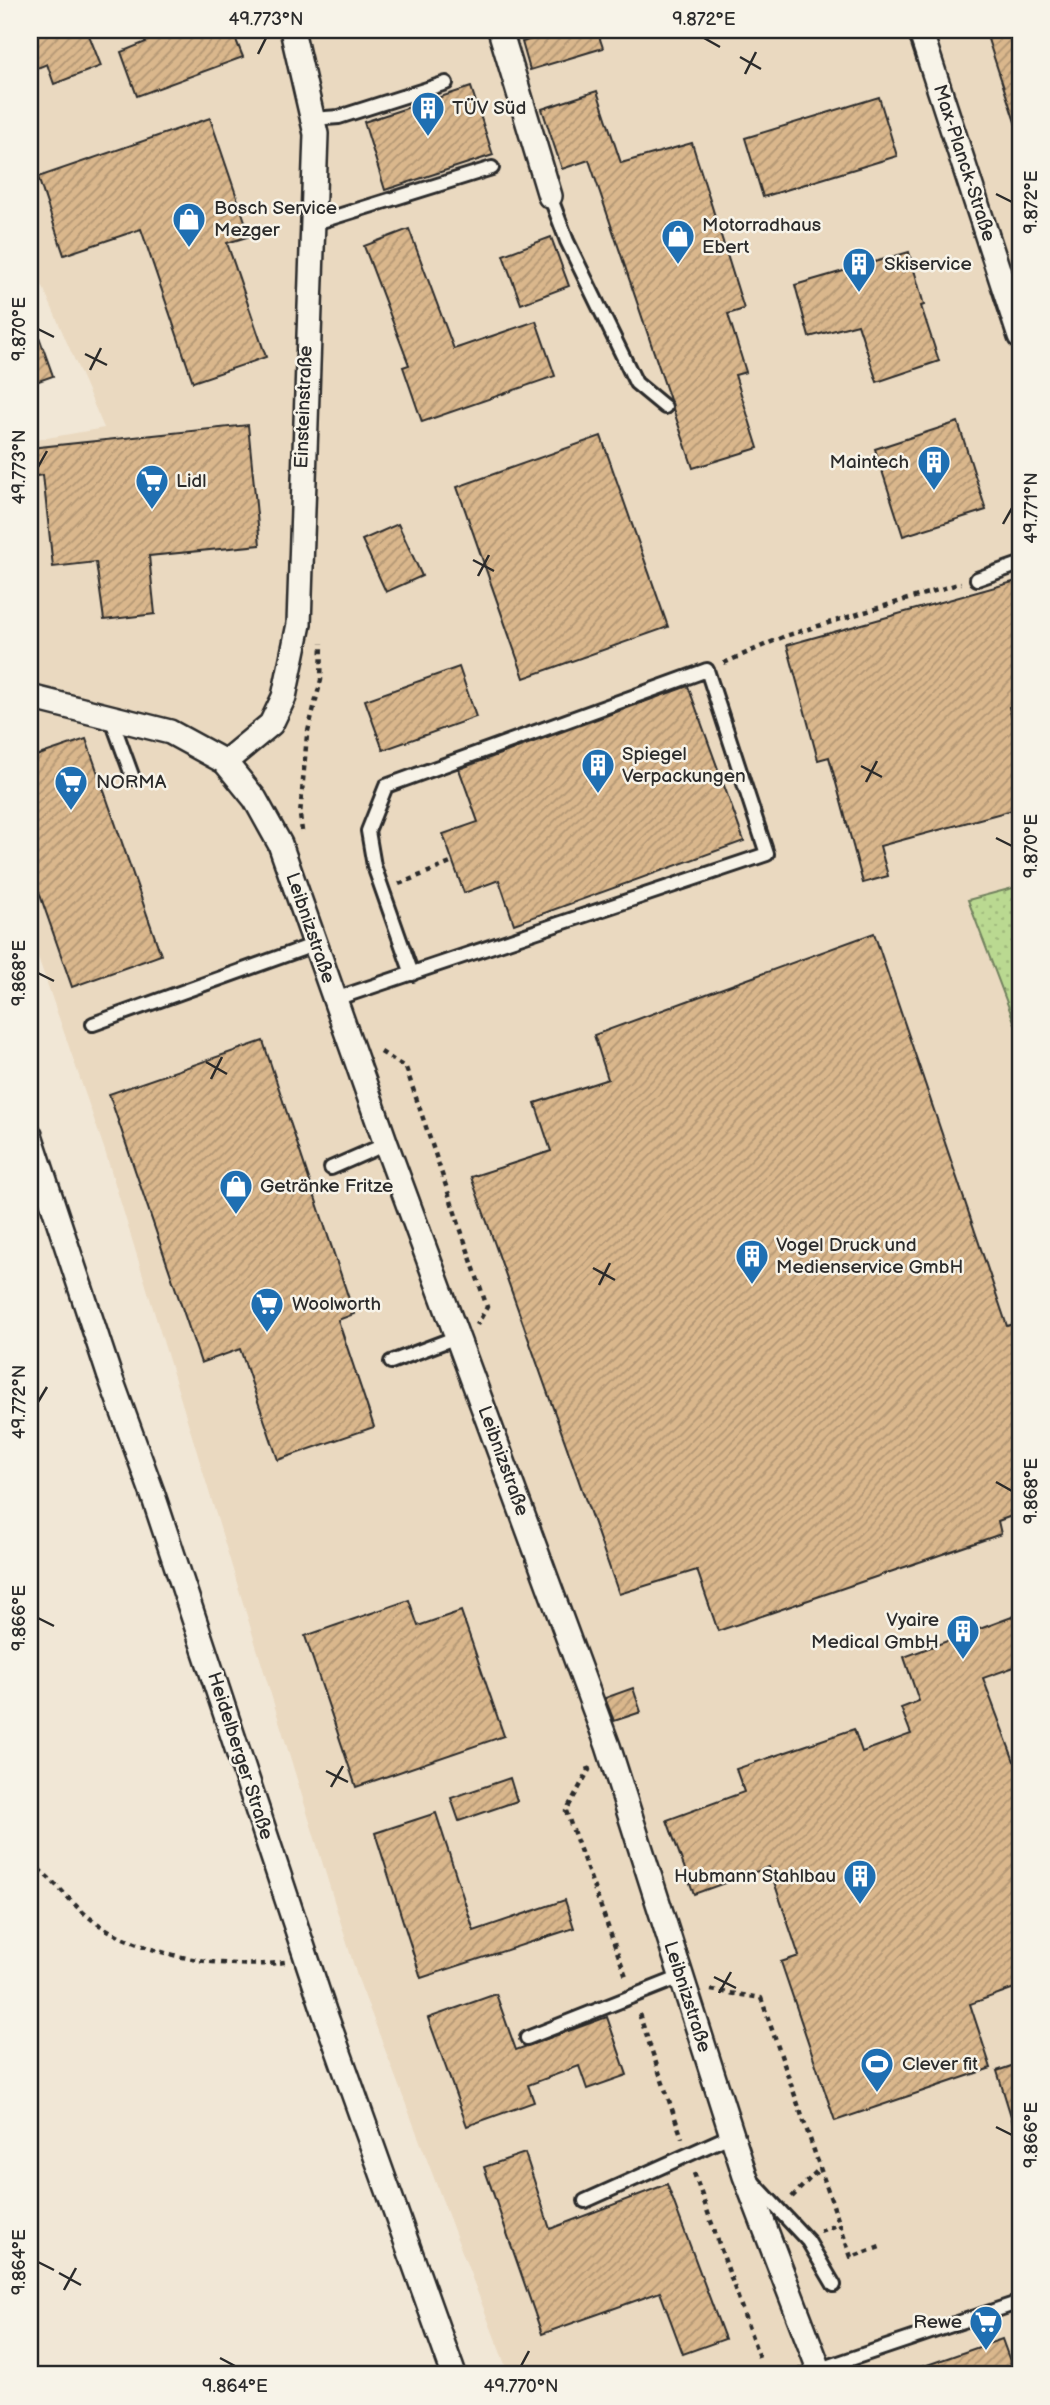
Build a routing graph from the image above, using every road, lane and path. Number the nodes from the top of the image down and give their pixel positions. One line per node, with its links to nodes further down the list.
1 (292, 30): 5 (street, Einsteinstraße)
2 (500, 30): 7 (street)
3 (920, 30): 9 (street, Max-Planck-Straße)
4 (446, 83): 5 (lane)
5 (312, 119): 8 (street, Einsteinstraße)
6 (492, 168): 8 (lane)
7 (550, 196): 10 (lane)
8 (312, 224): 16 (street, Einsteinstraße)
9 (1020, 337)
10 (666, 407)
11 (1020, 564): 12 (lane)
12 (977, 579): 13 (path)
13 (707, 670): 19 (lane); 21 (lane)
14 (30, 697): 15 (street, Leibnizstraße)
15 (110, 715): 16 (street, Leibnizstraße); 17 (lane)
16 (225, 762): 20 (street, Leibnizstraße)
17 (132, 778)
18 (453, 862): 19 (path)
19 (382, 890): 21 (lane)
20 (316, 944): 22 (street, Leibnizstraße); 23 (lane)
21 (412, 974): 22 (lane)
22 (335, 999): 25 (street, Leibnizstraße)
23 (93, 1024)
24 (30, 1135): 31 (street, Heidelberger Straße)
25 (386, 1144): 26 (lane); 27 (street, Leibnizstraße)
26 (331, 1168)
27 (457, 1337): 28 (lane); 32 (street, Leibnizstraße)
28 (391, 1362)
29 (585, 1758): 34 (path)
30 (30, 1864): 31 (path)
31 (307, 1959): 49 (street, Heidelberger Straße)
32 (681, 1977): 34 (lane); 36 (street, Leibnizstraße)
33 (702, 1989): 38 (path)
34 (633, 1996): 35 (lane); 37 (path)
35 (527, 2038)
36 (732, 2135): 37 (lane); 39 (street, Leibnizstraße)
37 (688, 2155): 40 (lane); 47 (path)
38 (820, 2168): 41 (path); 43 (path)
39 (745, 2176): 45 (lane); 48 (street, Leibnizstraße)
40 (585, 2201)
41 (796, 2208)
42 (810, 2224): 43 (path)
43 (839, 2224): 44 (path)
44 (880, 2248)
45 (834, 2284)
46 (1020, 2302): 48 (lane)
47 (760, 2360)
48 (811, 2372)
49 (454, 2375)

